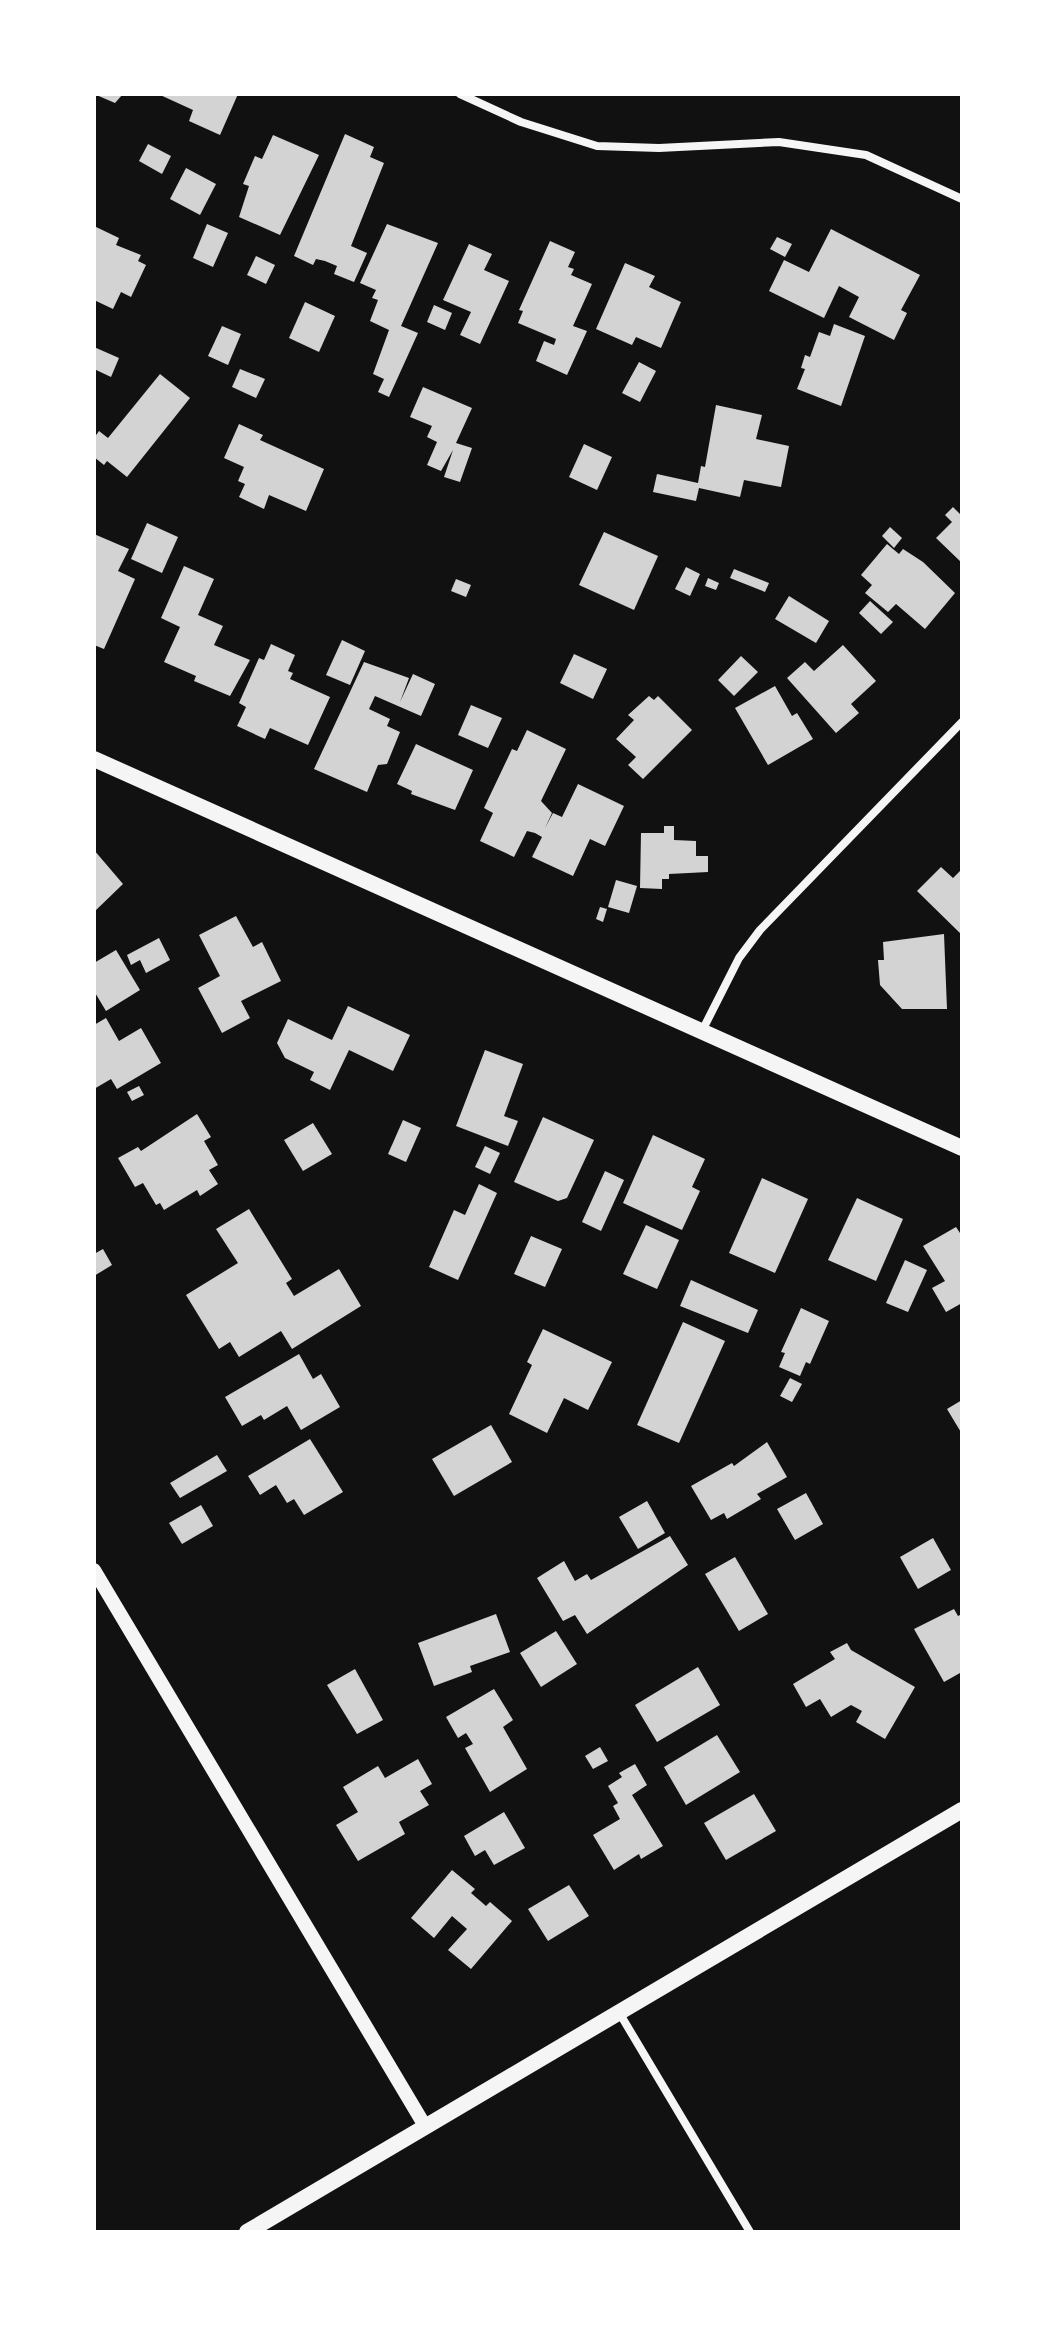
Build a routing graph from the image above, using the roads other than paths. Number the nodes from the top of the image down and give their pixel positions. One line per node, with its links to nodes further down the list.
1 (460, 94): 2 (street)
2 (962, 199)
3 (962, 722): 5 (street)
4 (94, 759): 5 (main road)
5 (702, 1031): 6 (main road)
6 (962, 1148)
7 (94, 1570): 10 (street)
8 (962, 1810): 9 (main road)
9 (620, 2014): 10 (main road); 12 (street)
10 (425, 2126): 11 (main road)
11 (247, 2232)
12 (750, 2232)

